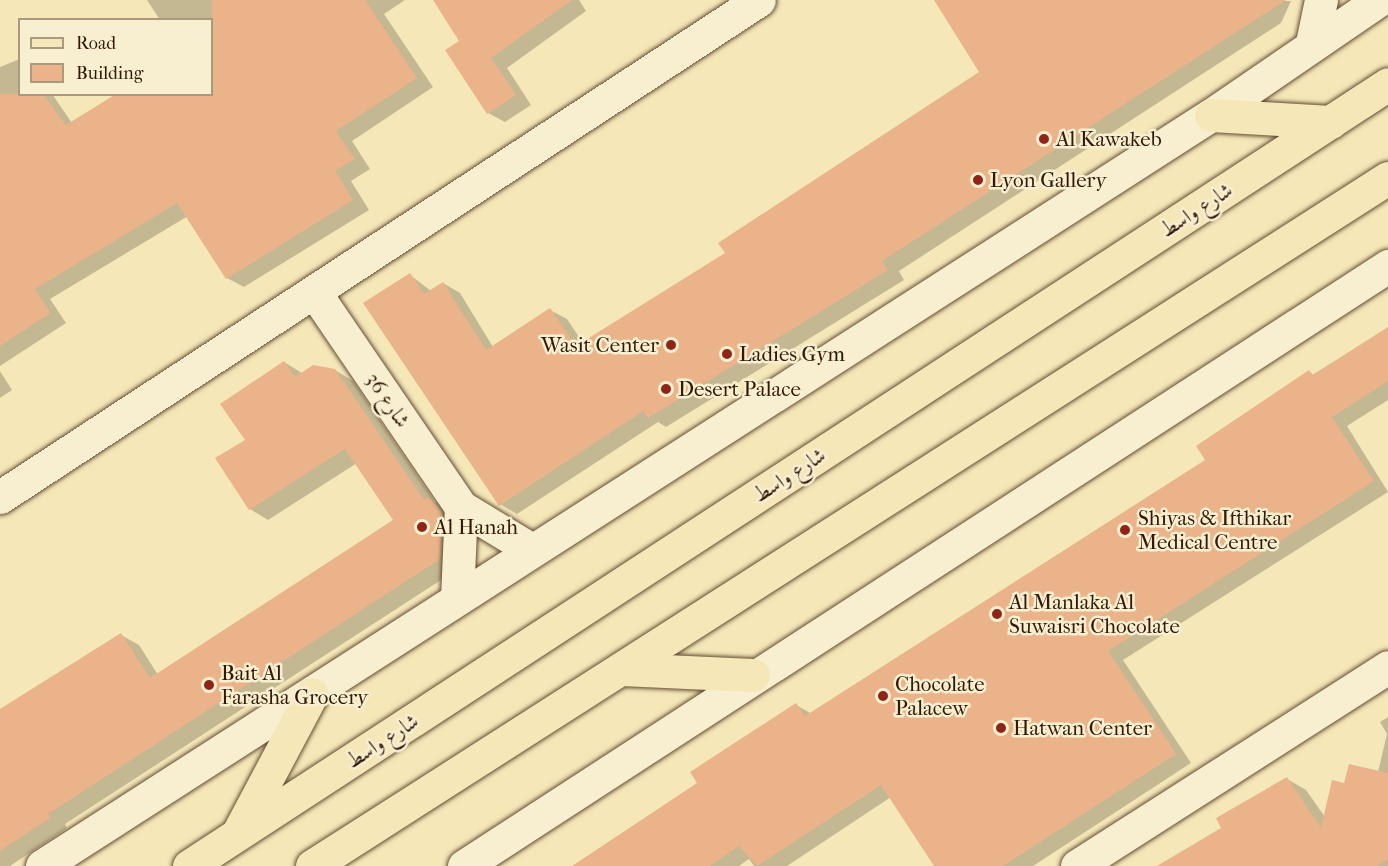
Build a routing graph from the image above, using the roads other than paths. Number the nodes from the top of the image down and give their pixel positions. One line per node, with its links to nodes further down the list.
1 (759, 0): 10 (street)
2 (1321, 0): 4 (street)
3 (1380, 0): 4 (street)
4 (1312, 43): 6 (street)
5 (1388, 84): 7 (main road, شارع واسط)
6 (1211, 115): 7 (main road); 13 (street)
7 (1331, 122): 19 (main road, شارع واسط)
8 (1388, 178): 16 (main road)
9 (1388, 266): 17 (street)
10 (315, 293): 11 (street); 12 (street, شارع 36)
11 (0, 497)
12 (461, 507): 13 (street, شارع 36); 14 (street)
13 (530, 549): 14 (street)
14 (457, 598): 18 (street)
15 (1388, 667): 24 (street)
16 (621, 669): 17 (main road); 22 (main road)
17 (753, 675): 23 (street)
18 (312, 694): 19 (main road); 20 (street)
19 (237, 835): 21 (main road, شارع واسط)
20 (42, 866)
21 (189, 866)
22 (312, 866)
23 (464, 866)
24 (1077, 866)

